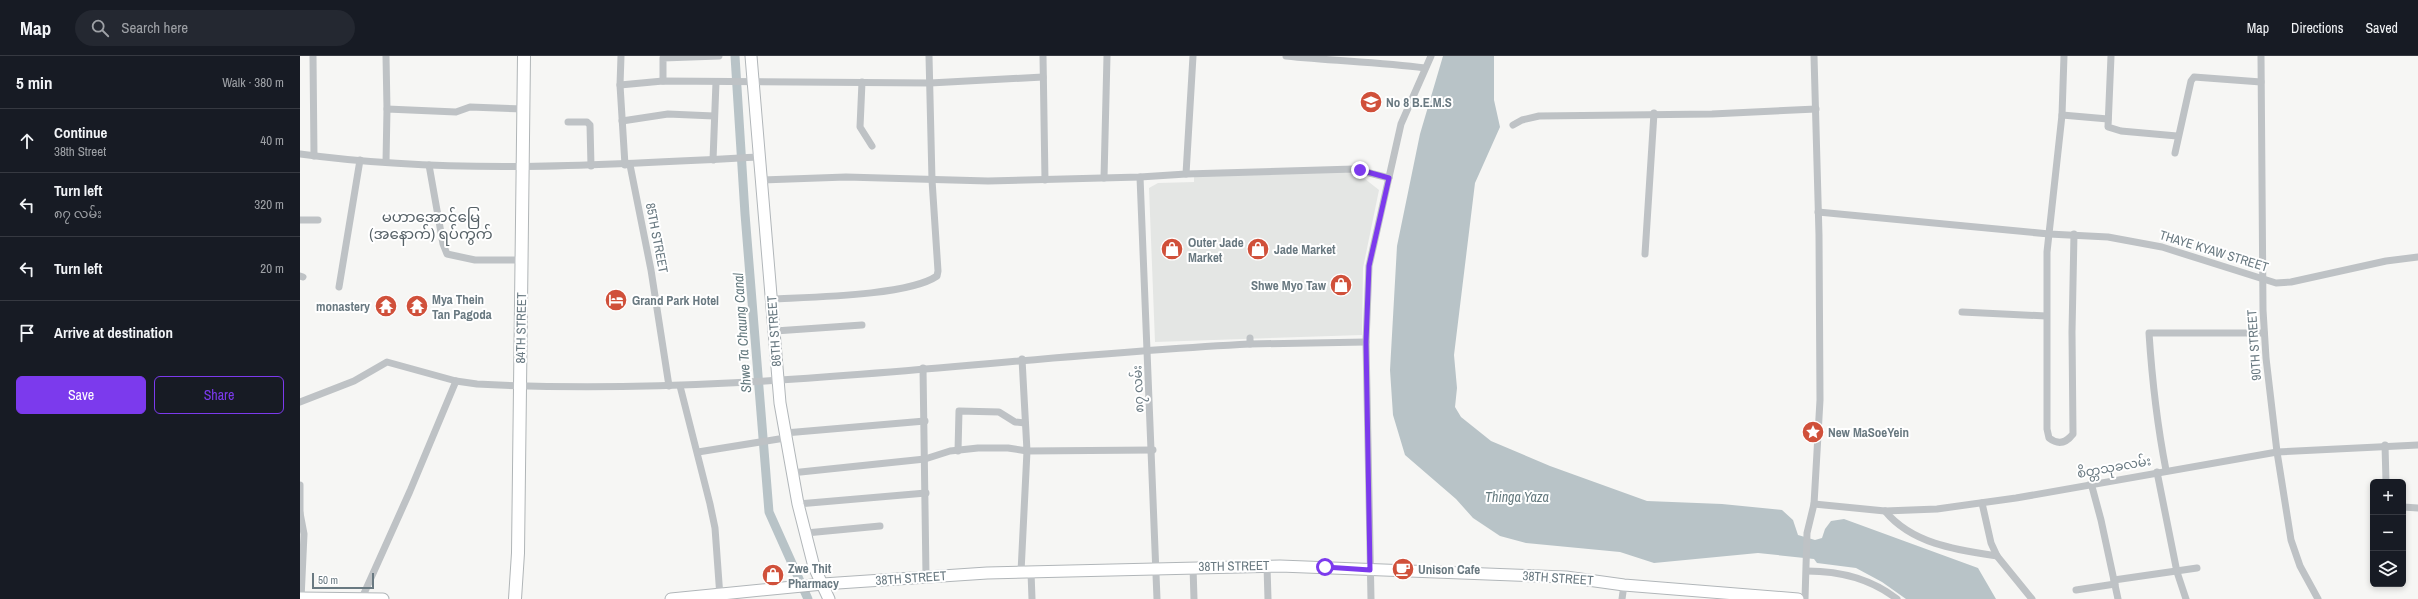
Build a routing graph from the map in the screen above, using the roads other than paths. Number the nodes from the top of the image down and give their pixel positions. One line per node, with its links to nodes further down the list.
1 (313, 56): 40 (street)
2 (386, 56): 26 (street)
3 (524, 56): 27 (main road, 84TH STREET)
4 (621, 56): 25 (street, 85TH STREET)
5 (719, 56): 19 (street)
6 (751, 56): 20 (main road, 86TH STREET)
7 (929, 56): 24 (street)
8 (1043, 56): 18 (street)
9 (1107, 56): 51 (street)
10 (1193, 56): 49 (street)
11 (1286, 56): 17 (street)
12 (1431, 56): 17 (street)
13 (1814, 56): 28 (street)
14 (2064, 56): 30 (street)
15 (2111, 56): 32 (street)
16 (2261, 56): 23 (street, 90TH STREET)
17 (1425, 68): 52 (street)
18 (1043, 77): 24 (street); 55 (street)
19 (663, 81): 21 (street); 25 (street)
20 (749, 81): 21 (street); 22 (street); 41 (main road, 86TH STREET)
21 (716, 82): 31 (street)
22 (862, 82): 24 (street); 37 (street)
23 (2261, 82): 36 (street); 64 (street, 90TH STREET)
24 (930, 83): 54 (street)
25 (620, 85): 33 (street, 85TH STREET)
26 (387, 109): 27 (street); 44 (street)
27 (524, 109): 48 (main road, 84TH STREET)
28 (1816, 109): 29 (street); 56 (street)
29 (1654, 113): 35 (street); 61 (street)
30 (2062, 115): 32 (street); 59 (street)
31 (714, 116): 33 (street); 43 (street)
32 (2108, 119): 36 (street)
33 (622, 121): 46 (street, 85TH STREET)
34 (568, 122): 47 (street)
35 (1513, 125)
36 (2177, 136): 38 (street)
37 (872, 146)
38 (2175, 153)
39 (300, 154): 40 (street)
40 (314, 156): 42 (street)
41 (755, 158): 43 (street); 53 (main road, 86TH STREET)
42 (360, 160): 44 (street); 65 (street)
43 (712, 160): 46 (street)
44 (386, 162): 45 (street)
45 (429, 165): 48 (street); 63 (street)
46 (627, 165): 47 (street); 79 (street, 85TH STREET)
47 (591, 166): 48 (street)
48 (523, 167): 63 (main road, 84TH STREET)
49 (1186, 174): 50 (street); 52 (street)
50 (1140, 177): 51 (street); 73 (street, ၈၇ လမ်း)
51 (1104, 178): 55 (street)
52 (1389, 178): 72 (street)
53 (761, 180): 54 (street); 66 (main road, 86TH STREET)
54 (932, 180): 55 (street); 66 (street)
55 (1045, 180)
56 (1818, 212): 59 (street, THAYE KYAW STREET); 102 (street)
57 (300, 220): 58 (street)
58 (318, 220)
59 (2049, 234): 60 (street, THAYE KYAW STREET); 68 (street)
60 (2074, 234): 64 (street, THAYE KYAW STREET); 68 (street)
61 (1645, 254)
62 (2418, 257): 64 (street, THAYE KYAW STREET)
63 (522, 260): 78 (main road, 84TH STREET)
64 (2263, 280): 71 (street, 90TH STREET)
65 (339, 287)
66 (772, 299): 70 (main road, 86TH STREET)
67 (1962, 312): 68 (street)
68 (2046, 316)
69 (862, 326): 70 (street)
70 (775, 331): 77 (main road, 86TH STREET)
71 (2264, 333): 91 (street, 90TH STREET); 93 (street)
72 (1366, 342): 73 (street); 114 (street)
73 (1148, 350): 74 (street); 88 (street, ၈၇ လမ်း)
74 (1022, 359): 75 (street); 83 (street)
75 (923, 368): 77 (street); 82 (street)
76 (456, 381): 78 (street); 81 (street); 125 (street)
77 (777, 382): 80 (street); 84 (main road, 86TH STREET)
78 (520, 385): 79 (street); 127 (main road, 84TH STREET)
79 (669, 386): 80 (street)
80 (680, 386): 90 (street)
81 (300, 402)
82 (925, 421): 84 (street); 92 (street)
83 (1025, 423): 87 (street); 89 (street)
84 (785, 436): 90 (street); 95 (main road, 86TH STREET)
85 (2385, 445): 86 (street, စိတ္တသုခလမ်း); 91 (street, စိတ္တသုခလမ်း); 96 (street)
86 (2418, 445)
87 (958, 450): 89 (street); 92 (street)
88 (1152, 450): 89 (street); 112 (street, ၈၇ လမ်း)
89 (1027, 451): 116 (street)
90 (698, 452): 123 (street)
91 (2277, 452): 93 (street, စိတ္တသုခလမ်း); 142 (street, 90TH STREET)
92 (925, 458): 95 (street); 99 (street)
93 (2166, 470): 94 (street, စိတ္တသုခလမ်း)
94 (2157, 472): 97 (street, စိတ္တသုခလမ်း); 117 (street)
95 (791, 473): 101 (main road, 86TH STREET)
96 (2386, 479)
97 (2091, 483): 100 (street, စိတ္တသုခလမ်း); 119 (street)
98 (300, 485): 106 (street)
99 (926, 493): 101 (street); 118 (street)
100 (1982, 503): 105 (street, စိတ္တသုခလမ်း); 109 (street)
101 (798, 504): 108 (main road, 86TH STREET)
102 (1814, 504): 105 (street, စိတ္တသုခလမ်း); 115 (street)
103 (2406, 507): 104 (street)
104 (2418, 508)
105 (1885, 511): 109 (street)
106 (300, 513): 124 (street)
107 (880, 526): 108 (street)
108 (806, 533): 120 (main road, 86TH STREET)
109 (1997, 556): 139 (street)
110 (1267, 566): 111 (main road, 38TH STREET); 114 (main road, 38TH STREET); 133 (street)
111 (1193, 567): 112 (main road, 38TH STREET); 132 (street)
112 (1157, 568): 116 (main road, 38TH STREET); 131 (street, ၈၇ လမ်း)
113 (2197, 568): 117 (street)
114 (1370, 570): 121 (main road, 38TH STREET); 134 (street)
115 (1807, 571): 137 (street); 138 (street)
116 (1026, 572): 118 (main road, 38TH STREET); 130 (street)
117 (2177, 572): 119 (street); 141 (street)
118 (926, 576): 120 (main road, 38TH STREET)
119 (2114, 582): 122 (street); 140 (street)
120 (823, 584): 123 (main road, 38TH STREET); 129 (main road, 86TH STREET)
121 (1624, 585): 135 (street); 136 (main road, 38TH STREET)
122 (2076, 590)
123 (720, 597): 128 (main road, 38TH STREET)
124 (301, 598): 125 (main road)
125 (356, 598): 126 (main road)
126 (383, 599)
127 (515, 599)
128 (671, 599)
129 (829, 599)
130 (1032, 599)
131 (1157, 599)
132 (1194, 599)
133 (1268, 599)
134 (1371, 599)
135 (1622, 599)
136 (1798, 599)
137 (1805, 599)
138 (1897, 599)
139 (2032, 599)
140 (2118, 599)
141 (2186, 599)
142 (2318, 599)

